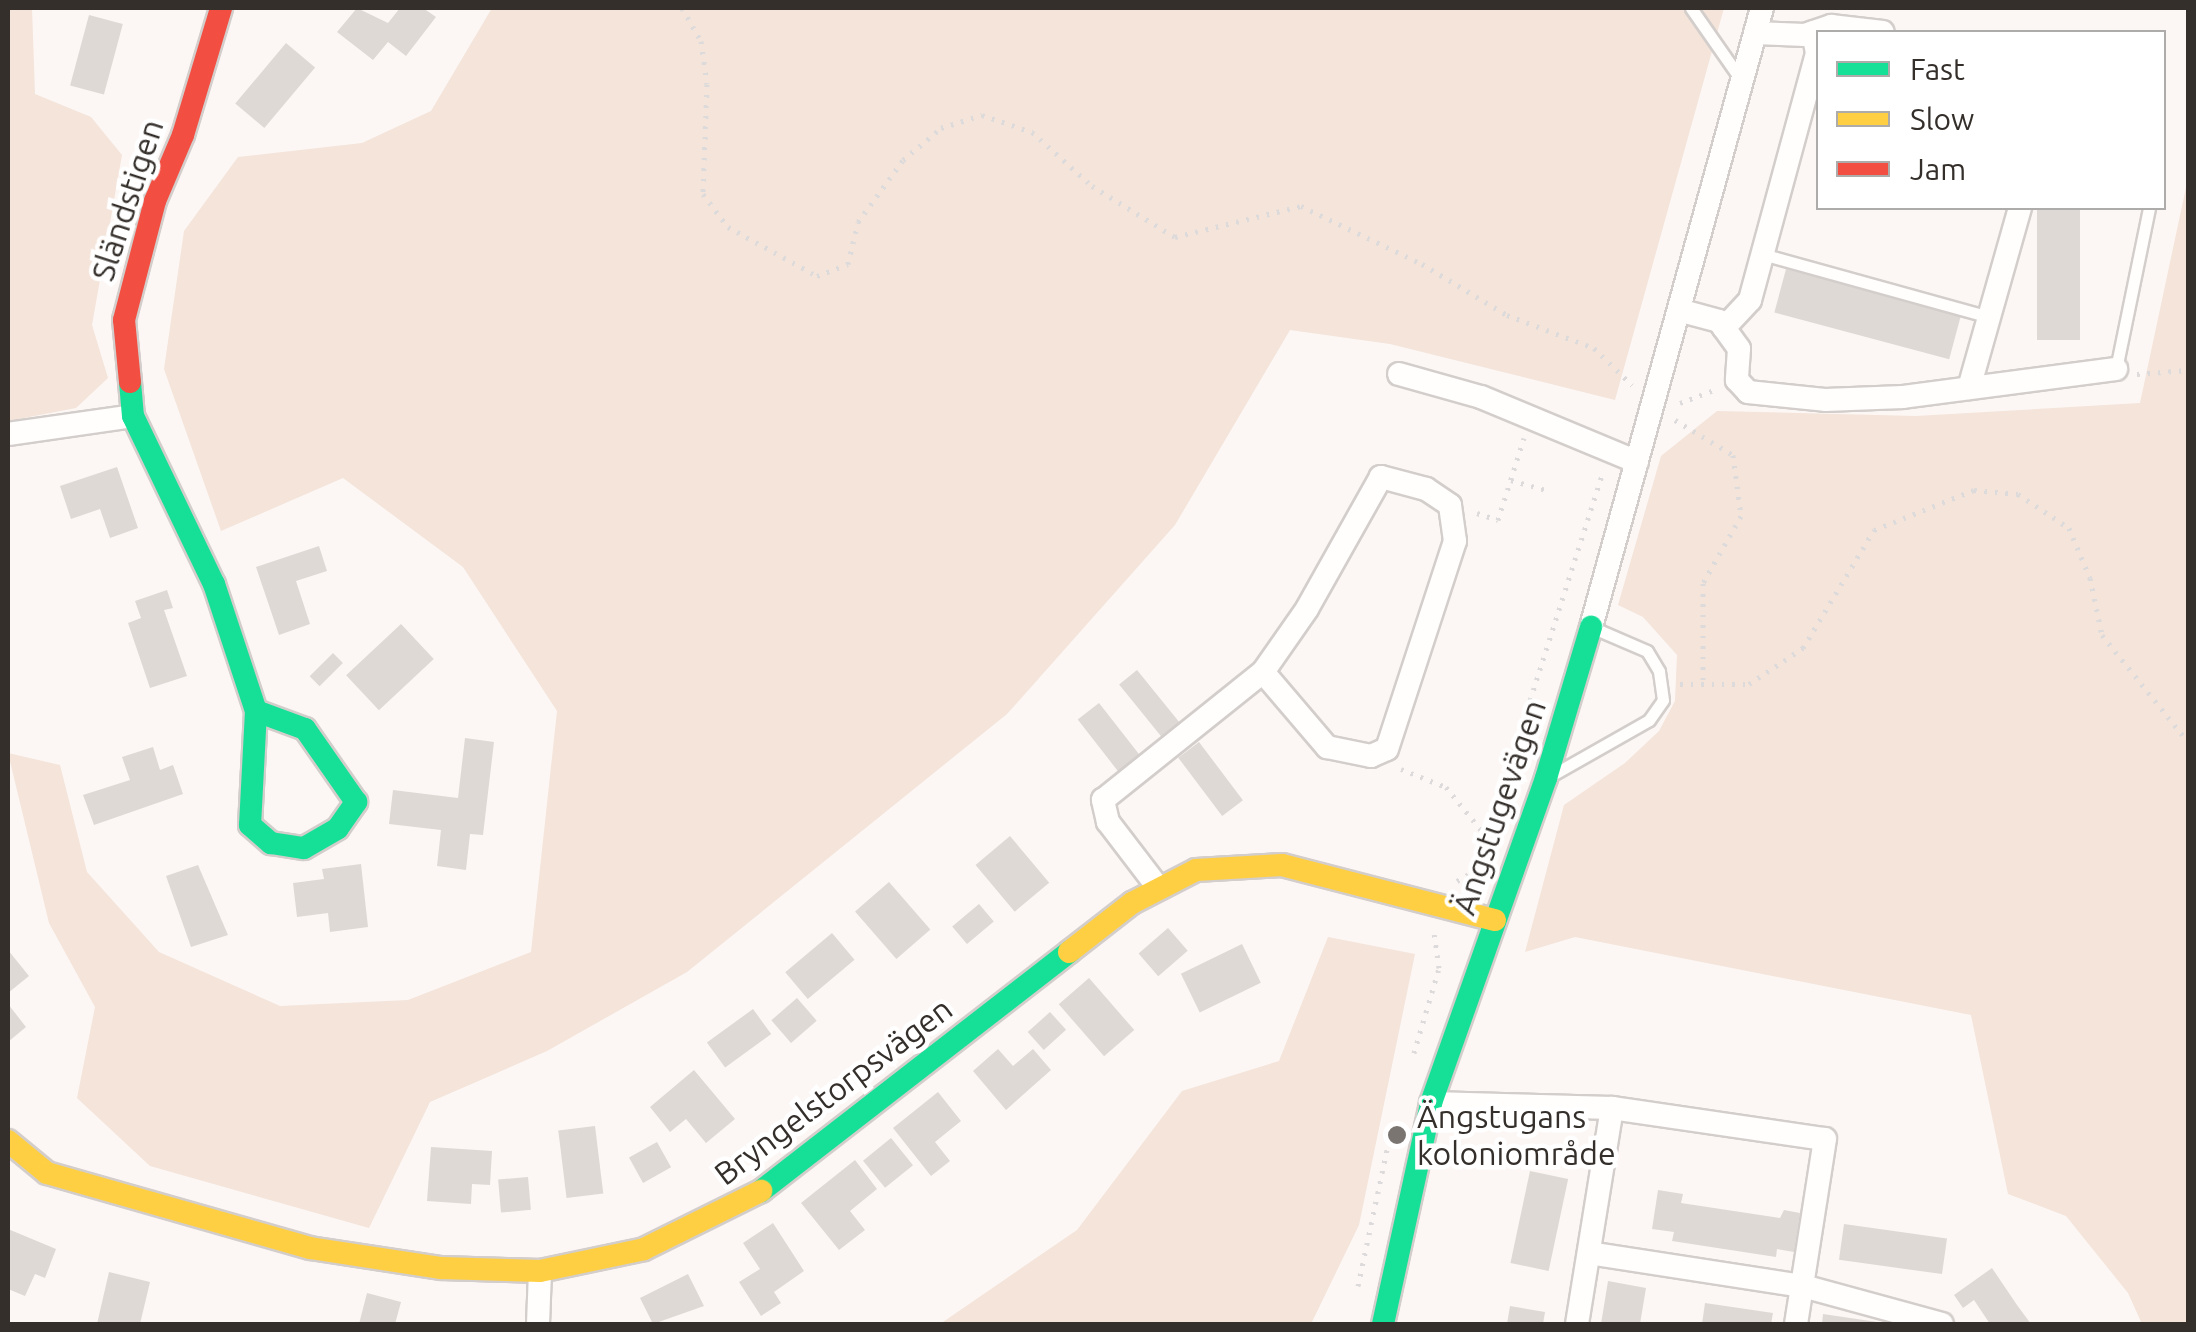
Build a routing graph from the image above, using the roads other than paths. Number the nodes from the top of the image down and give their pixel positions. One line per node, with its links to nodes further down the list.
1 (221, 8): 20 (street, Sländstigen)
2 (1691, 8): 9 (lane)
3 (1762, 8): 7 (street, Ängstugevägen)
4 (1819, 30): 5 (street)
5 (1865, 30)
6 (1816, 31): 8 (street)
7 (1755, 32): 8 (street); 9 (street, Ängstugevägen)
8 (1813, 32): 10 (street)
9 (1742, 81): 14 (street, Ängstugevägen)
10 (1810, 112): 13 (street)
11 (2019, 210): 15 (street)
12 (2149, 210): 17 (lane)
13 (1762, 254): 15 (lane); 16 (street)
14 (1682, 311): 16 (street); 22 (street, Ängstugevägen)
15 (1989, 317): 19 (street)
16 (1724, 328): 19 (street)
17 (2116, 369): 19 (street)
18 (1399, 374): 22 (street)
19 (1969, 388)
20 (133, 416): 21 (street); 25 (street, Sländstigen)
21 (8, 434)
22 (1637, 462): 23 (street, Ängstugevägen)
23 (1591, 627): 26 (street, Ängstugevägen); 26 (lane)
24 (1262, 672): 24 (street); 27 (street)
25 (256, 711): 25 (street, Sländstigen)
26 (1546, 778): 28 (street, Ängstugevägen)
27 (1157, 886): 28 (street, Bryngelstorpsvägen); 33 (street, Bryngelstorpsvägen)
28 (1495, 920): 29 (street, Ängstugevägen)
29 (1431, 1103): 30 (street); 36 (street, Ängstugevägen)
30 (1612, 1108): 32 (street); 34 (street)
31 (8, 1141): 33 (street, Bryngelstorpsvägen)
32 (1589, 1253): 34 (street); 37 (street)
33 (540, 1272): 35 (street)
34 (1804, 1286): 38 (street); 39 (street)
35 (538, 1324)
36 (1383, 1324)
37 (1577, 1324)
38 (1796, 1324)
39 (1942, 1324)

